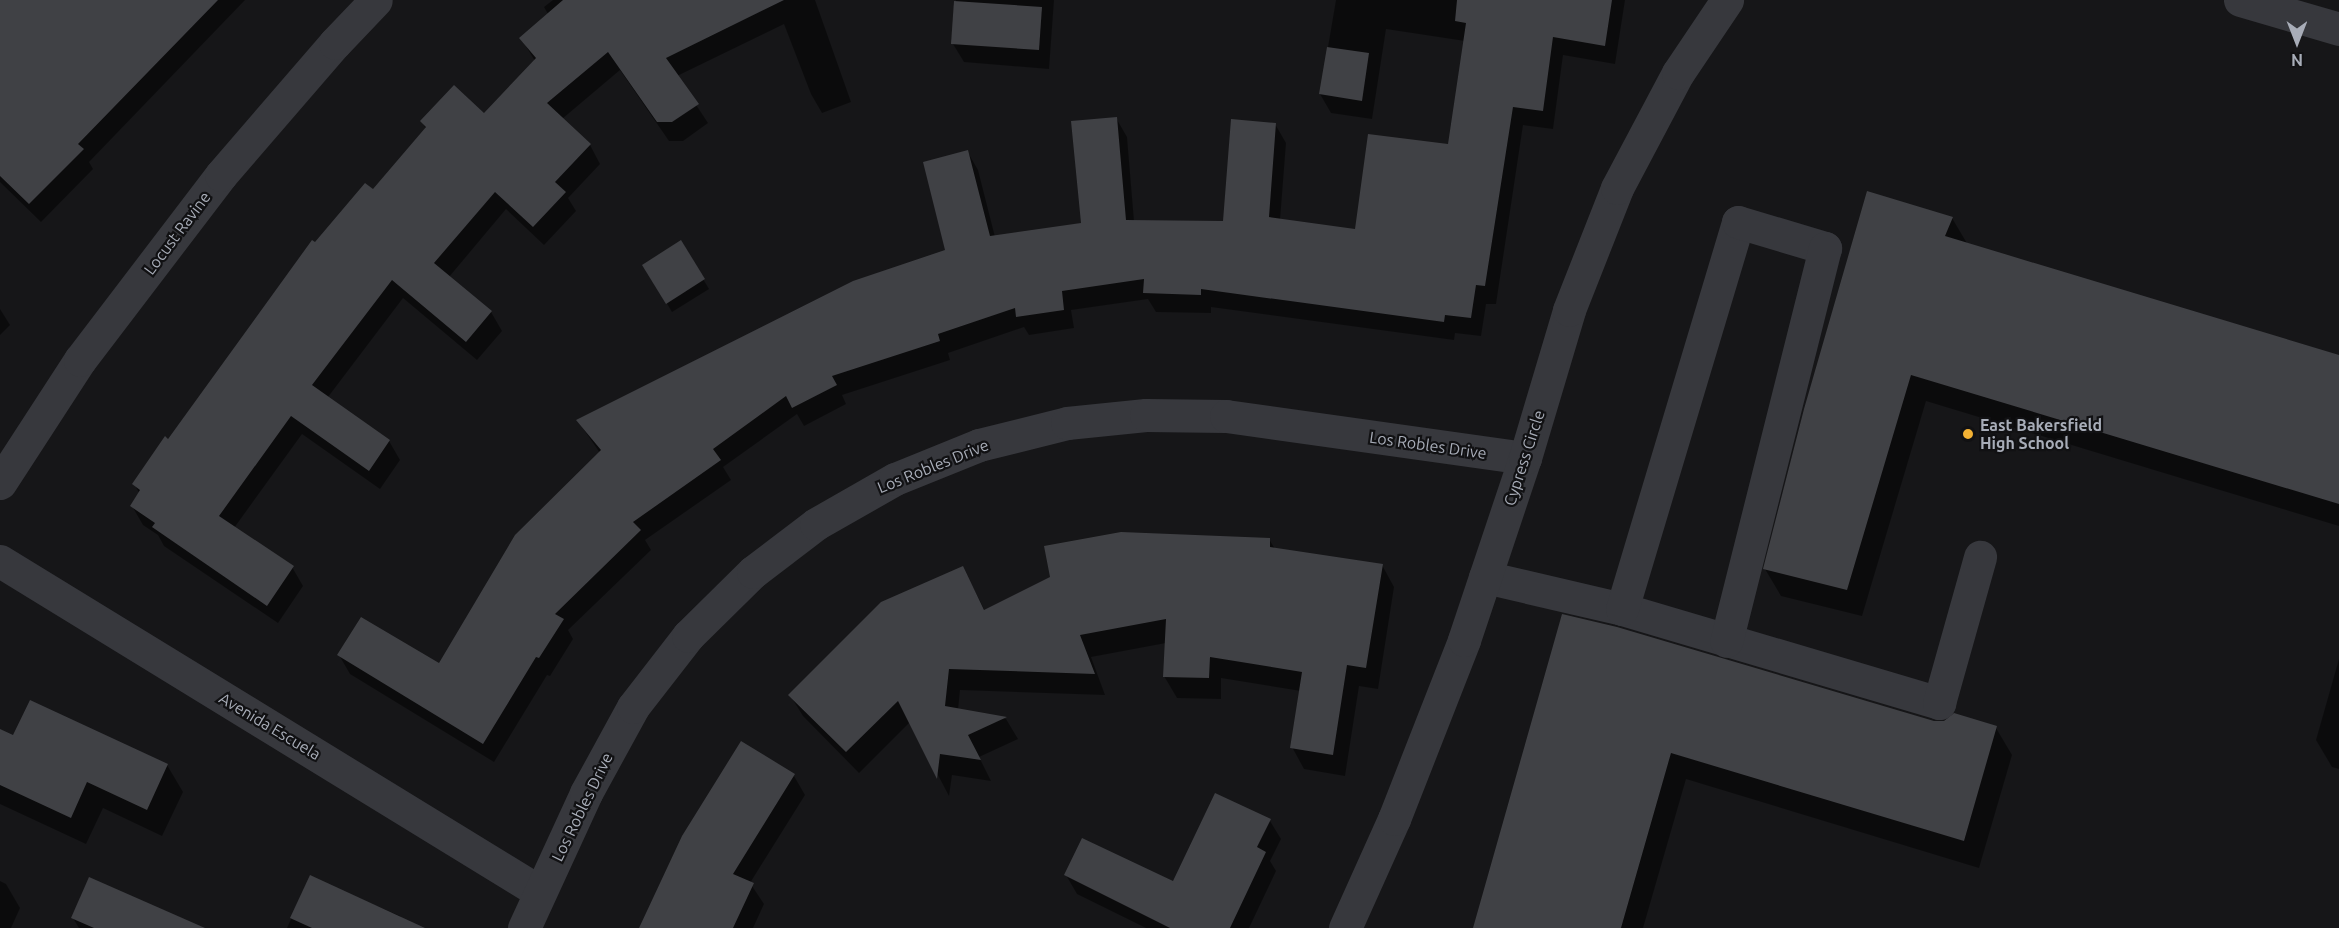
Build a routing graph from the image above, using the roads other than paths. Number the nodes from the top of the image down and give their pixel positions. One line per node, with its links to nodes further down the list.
1 (376, 0): 6 (street, Locust Ravine)
2 (1727, 0): 5 (street, Cypress Circle)
3 (2257, 2): 4 (street)
4 (2339, 29)
5 (1525, 458): 9 (street, Cypress Circle); 12 (street, Los Robles Drive)
6 (0, 483)
7 (1980, 557): 11 (street)
8 (0, 561): 12 (street, Avenida Escuela)
9 (1485, 577): 10 (street); 14 (street, Cypress Circle)
10 (1622, 609): 11 (street); 11 (street)
11 (1726, 641)
12 (540, 892): 13 (street, Los Robles Drive)
13 (524, 928)
14 (1345, 928)

